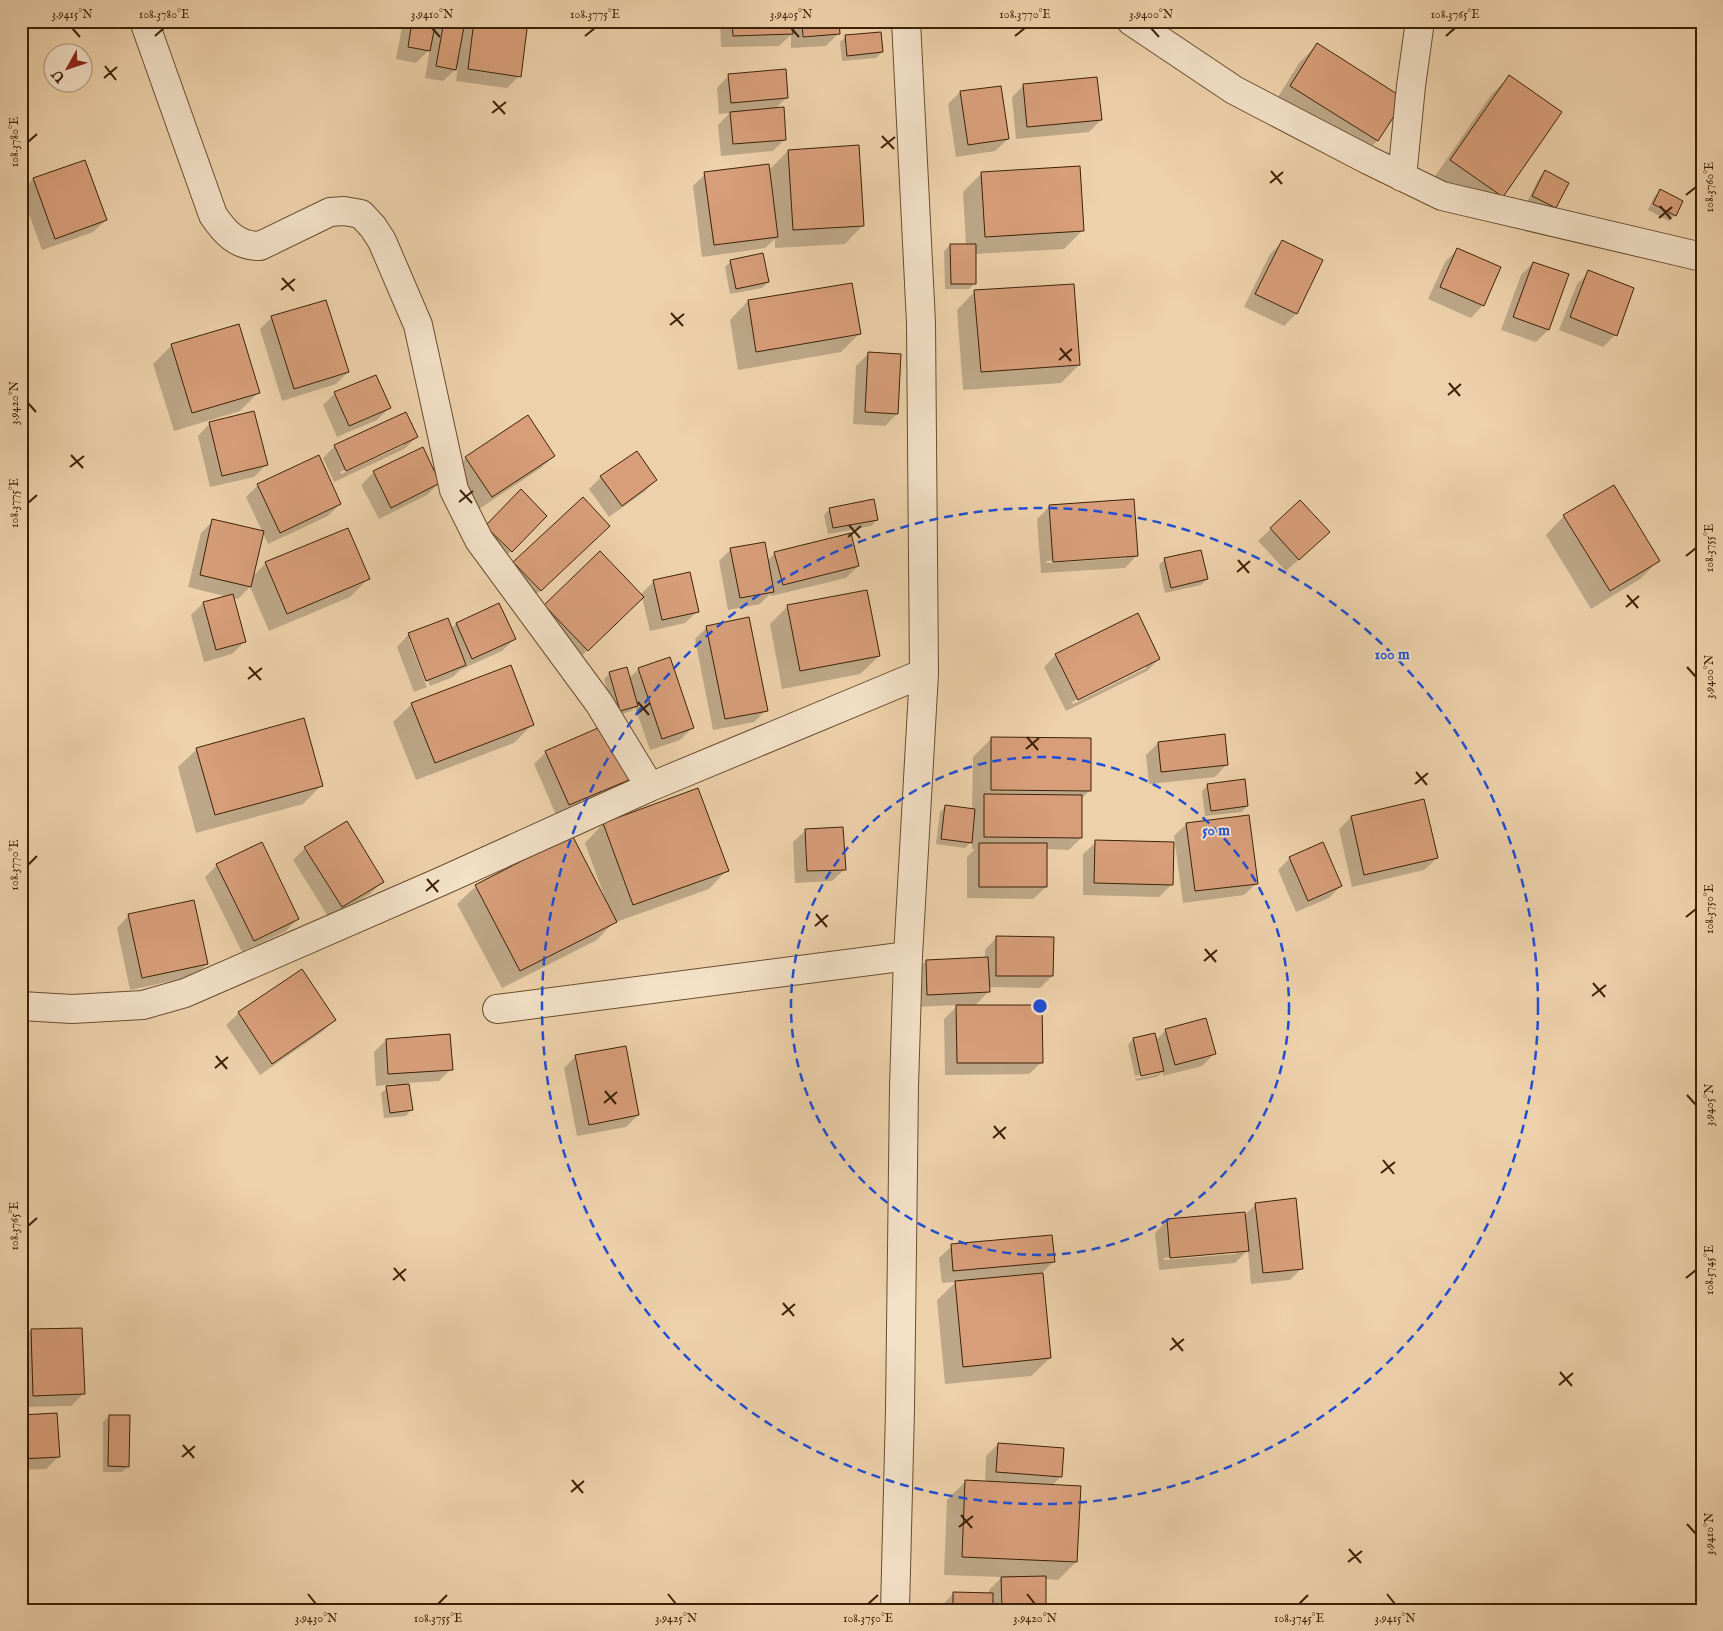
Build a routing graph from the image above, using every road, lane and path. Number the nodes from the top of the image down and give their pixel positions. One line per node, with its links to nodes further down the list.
1 (144, 21): 8 (street)
2 (906, 21): 7 (street)
3 (1131, 21): 5 (street)
4 (1420, 21): 5 (street)
5 (1402, 177): 6 (street)
6 (1702, 257)
7 (924, 672): 8 (street); 9 (street)
8 (650, 787): 10 (street)
9 (908, 956): 11 (street); 12 (street)
10 (21, 1006)
11 (497, 1009)
12 (895, 1610)

